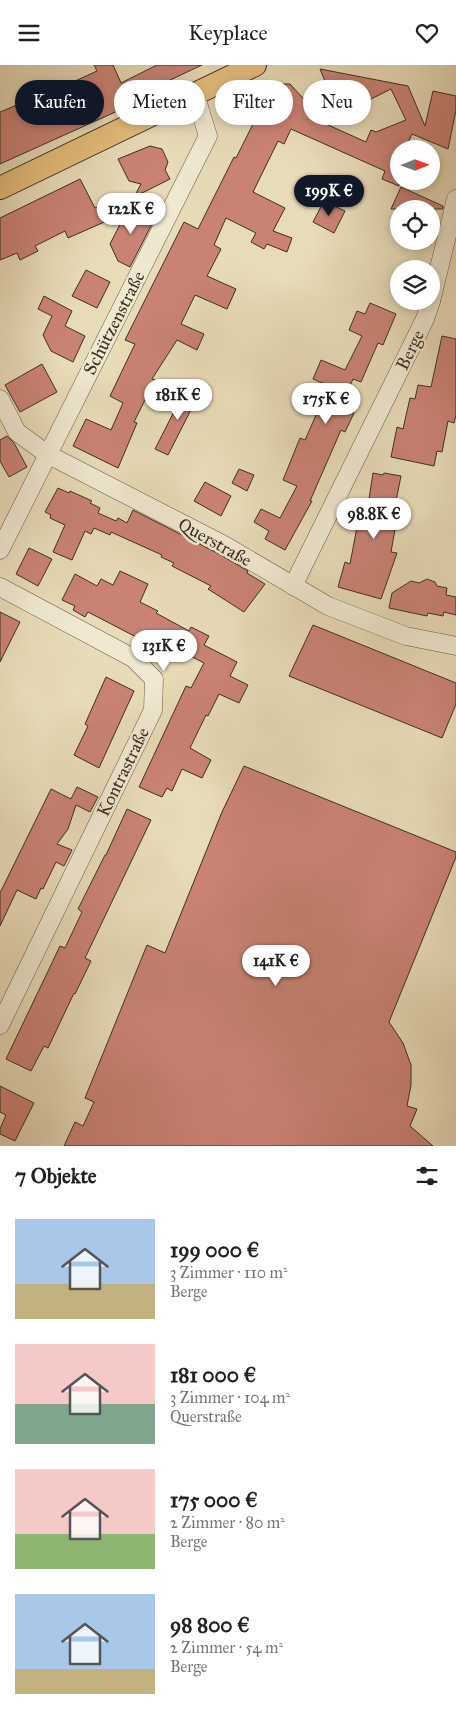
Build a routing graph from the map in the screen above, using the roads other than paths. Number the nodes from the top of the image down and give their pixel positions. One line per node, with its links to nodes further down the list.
1 (255, 65): 2 (main road)
2 (205, 89)
3 (131, 125): 5 (main road)
4 (205, 125): 10 (street, Schützenstraße)
5 (0, 188)
6 (456, 199): 7 (street, Berge)
7 (440, 264)
8 (428, 310): 12 (street, Berge)
9 (0, 399): 10 (street, Querstraße)
10 (47, 455): 11 (street, Schützenstraße); 12 (street, Querstraße)
11 (0, 550)
12 (293, 586): 14 (street, Querstraße)
13 (0, 587): 15 (street, Kontrastraße)
14 (456, 646)
15 (0, 1025)

